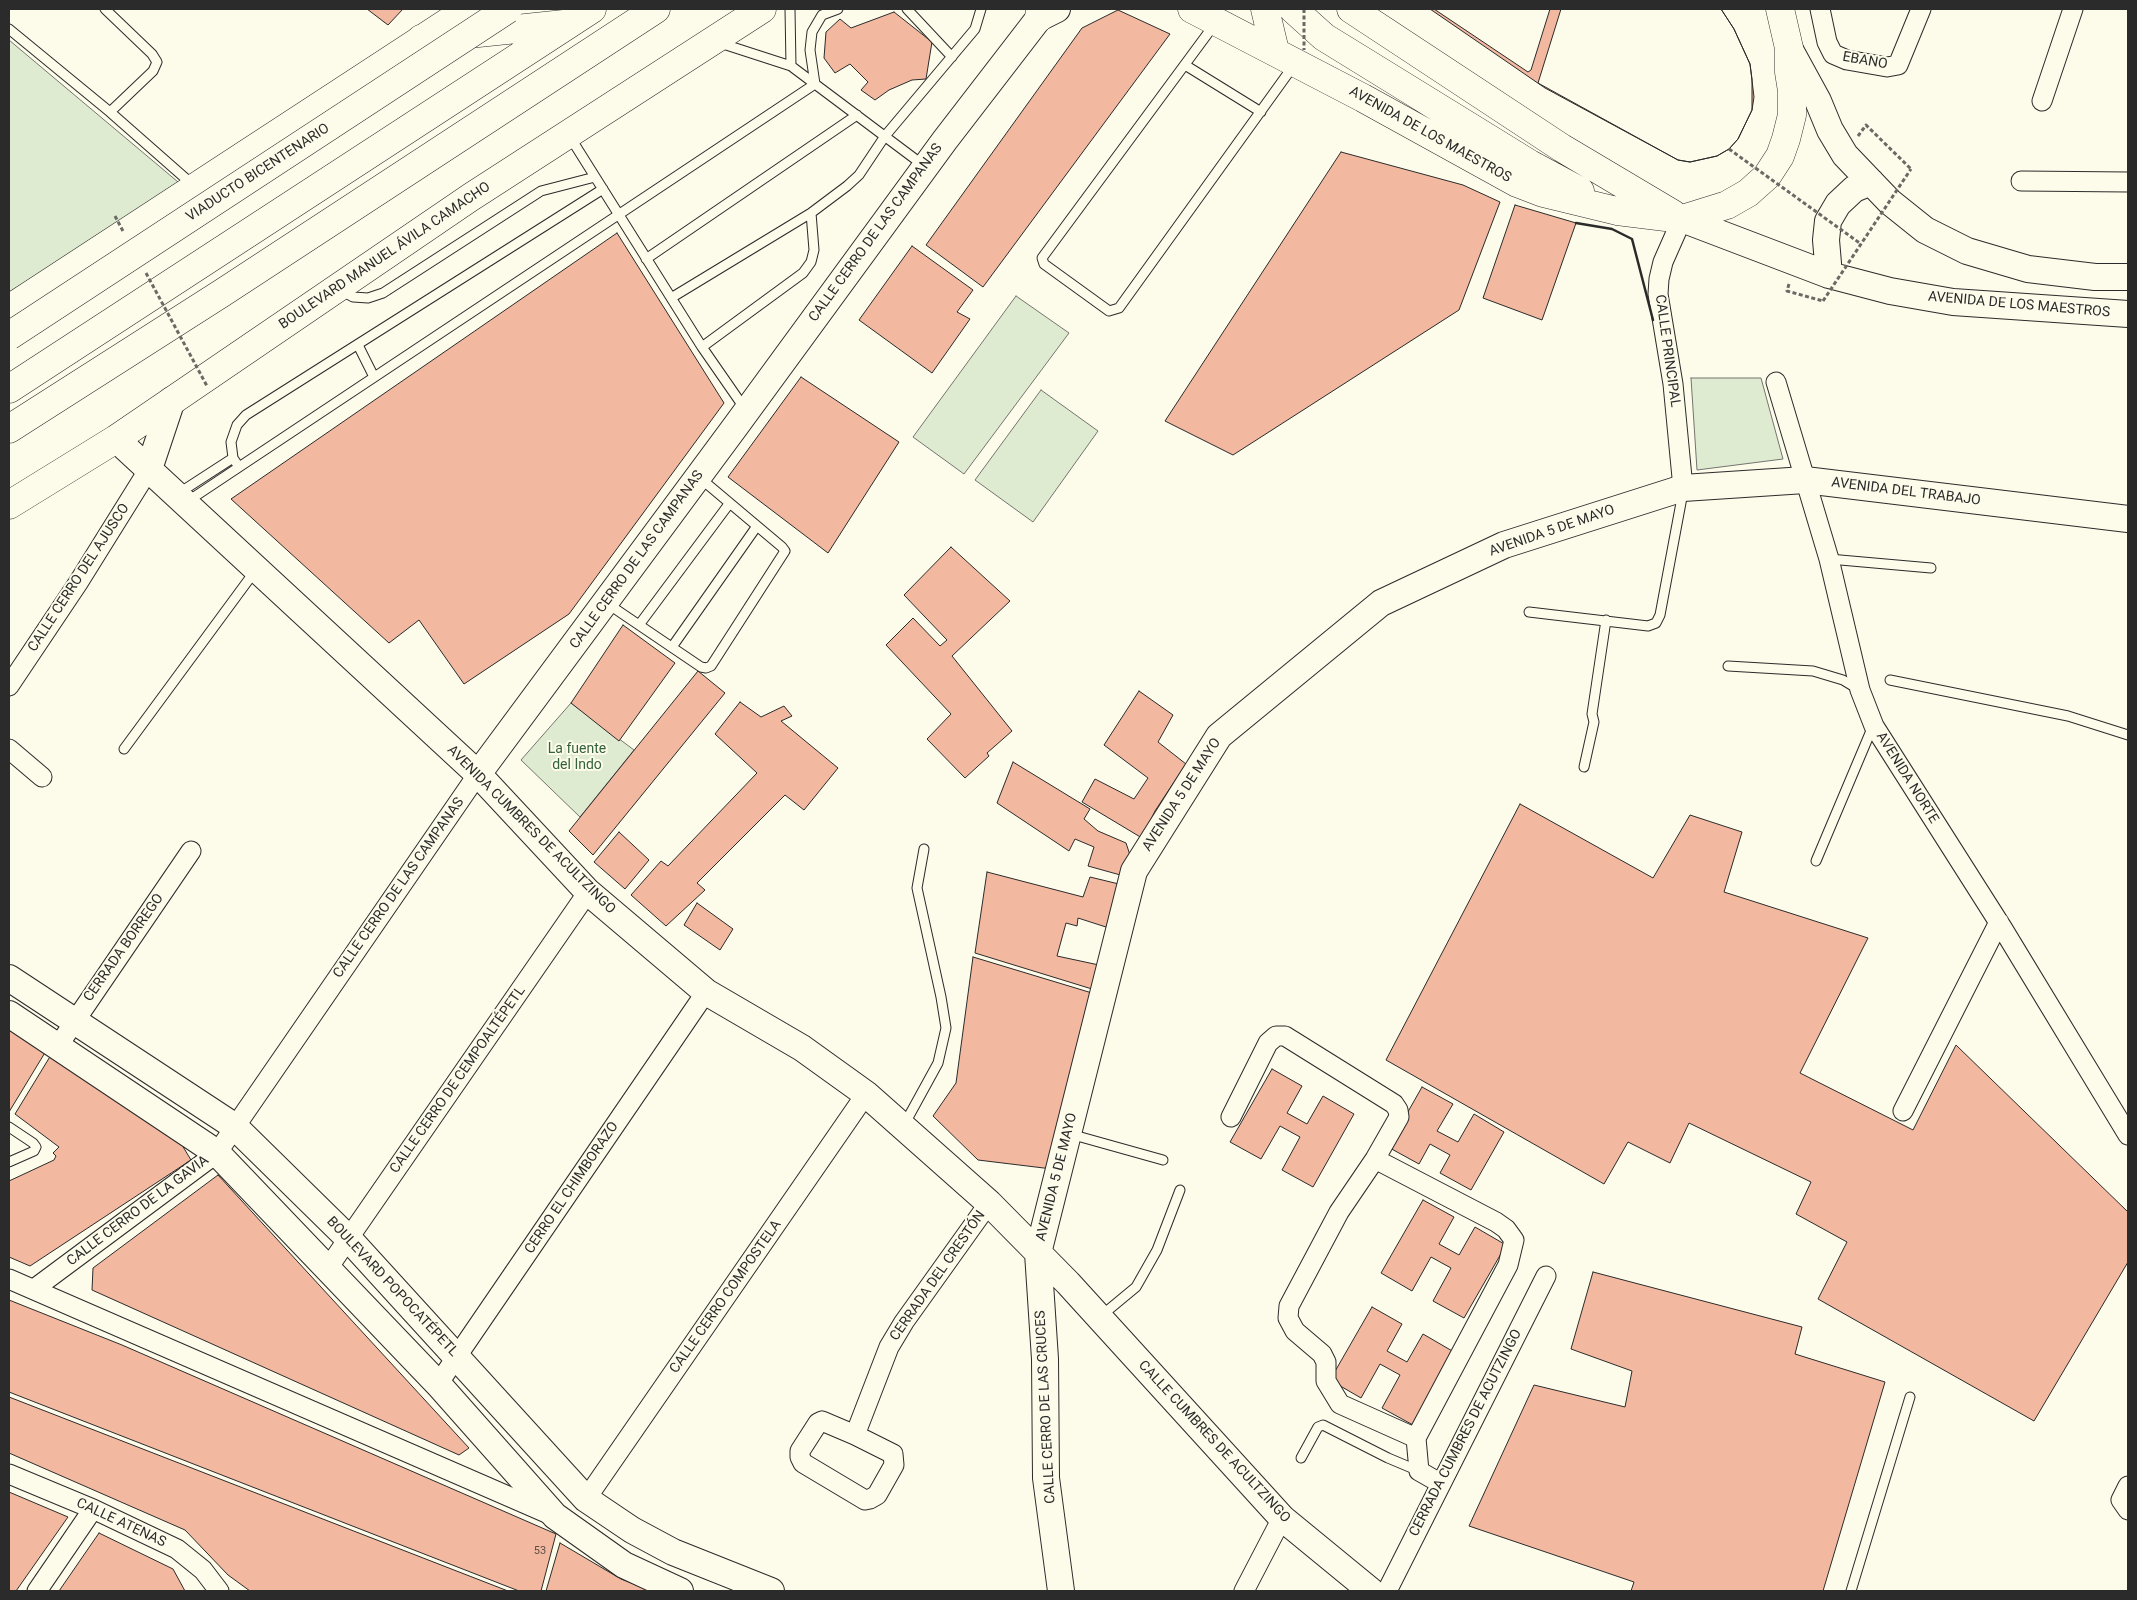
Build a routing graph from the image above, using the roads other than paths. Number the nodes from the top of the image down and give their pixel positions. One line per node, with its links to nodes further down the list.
1 (105, 9): 33 (lane)
2 (468, 9): 24 (main road)
3 (508, 9): 56 (main road, VIADUCTO BICENTENARIO, bridge)
4 (592, 9): 22 (main road)
5 (656, 9): 64 (main road)
6 (762, 9): 25 (main road, BOULEVARD MANUEL ÁVILA CAMACHO)
7 (790, 9): 30 (lane)
8 (838, 9): 31 (lane)
9 (907, 9): 28 (lane)
10 (981, 9): 28 (lane)
11 (1192, 9): 21 (main road, AVENIDA DE LOS MAESTROS)
12 (1265, 9): 27 (main road)
13 (1293, 9): 45 (main road)
14 (1352, 9): 48 (main road, AVENIDA DE LOS MAESTROS)
15 (1759, 9): 26 (main road)
16 (1780, 9): 26 (main road)
17 (1820, 9): 18 (street, EBANO)
18 (1921, 9)
19 (2073, 9): 32 (street)
20 (1045, 12): 38 (street, CALLE CERRO DE LAS CAMPANAS)
21 (1216, 22): 27 (main road, AVENIDA DE LOS MAESTROS); 29 (lane)
22 (568, 24): 24 (main road); 61 (main road)
23 (9, 29): 33 (lane)
24 (421, 39): 43 (main road)
25 (713, 40): 30 (lane); 36 (main road, BOULEVARD MANUEL ÁVILA CAMACHO)
26 (1789, 48): 41 (street); 48 (main road)
27 (1292, 55): 34 (lane); 45 (main road, AVENIDA DE LOS MAESTROS)
28 (952, 57): 37 (lane)
29 (1185, 65): 34 (lane); 34 (lane)
30 (791, 66): 31 (lane)
31 (815, 84): 35 (lane); 47 (lane)
32 (2042, 101)
33 (110, 112): 43 (lane)
34 (1261, 112)
35 (857, 115): 37 (lane); 49 (lane)
36 (568, 134): 39 (lane); 52 (main road, BOULEVARD MANUEL ÁVILA CAMACHO)
37 (885, 136): 38 (lane); 46 (lane)
38 (925, 167): 63 (street, CALLE CERRO DE LAS CAMPANAS)
39 (595, 177): 44 (lane); 52 (lane)
40 (2021, 181): 42 (street)
41 (1871, 182): 50 (street); 51 (street)
42 (2128, 182)
43 (195, 187): 54 (main road)
44 (603, 189): 47 (lane); 57 (lane)
45 (1617, 212): 48 (main road, AVENIDA DE LOS MAESTROS)
46 (812, 213): 53 (lane); 58 (lane)
47 (620, 214): 49 (lane); 59 (lane)
48 (1682, 219): 50 (street, AVENIDA DE LOS MAESTROS); 71 (street, CALLE PRINCIPAL)
49 (646, 260): 53 (lane)
50 (1829, 275): 55 (street, AVENIDA DE LOS MAESTROS)
51 (2128, 277)
52 (336, 289): 62 (main road, BOULEVARD MANUEL ÁVILA CAMACHO)
53 (671, 298): 58 (lane)
54 (9, 308)
55 (2128, 314)
56 (9, 336)
57 (358, 344): 59 (lane); 66 (lane)
58 (702, 347): 63 (lane)
59 (374, 377): 67 (lane)
60 (1776, 382): 70 (street, AVENIDA NORTE)
61 (9, 389)
62 (172, 400): 65 (main road, BOULEVARD MANUEL ÁVILA CAMACHO); 68 (street)
63 (747, 411): 69 (street, CALLE CERRO DE LAS CAMPANAS)
64 (9, 430)
65 (116, 439): 68 (street, AVENIDA CUMBRES DE ACULTZINGO); 74 (main road, BOULEVARD MANUEL ÁVILA CAMACHO)
66 (233, 458): 67 (lane); 72 (lane)
67 (239, 468): 72 (lane)
68 (149, 469): 72 (street, AVENIDA CUMBRES DE ACULTZINGO); 87 (street, CALLE CERRO DEL AJUSCO)
69 (699, 476): 73 (lane); 80 (street, CALLE CERRO DE LAS CAMPANAS)
70 (1806, 480): 71 (street, AVENIDA DEL TRABAJO); 75 (street, AVENIDA DEL TRABAJO); 77 (street, AVENIDA NORTE)
71 (1684, 488): 82 (lane); 112 (street, AVENIDA 5 DE MAYO)
72 (182, 499): 79 (street, AVENIDA CUMBRES DE ACULTZINGO)
73 (729, 504): 76 (lane); 83 (lane)
74 (9, 505)
75 (2128, 519)
76 (757, 526): 84 (lane); 84 (lane)
77 (1829, 559): 78 (lane); 88 (street, AVENIDA NORTE)
78 (1931, 568)
79 (257, 569): 92 (lane); 94 (street, AVENIDA CUMBRES DE ACULTZINGO)
80 (606, 602): 83 (lane); 94 (street, CALLE CERRO DE LAS CAMPANAS)
81 (1529, 612): 82 (lane)
82 (1606, 620): 93 (lane)
83 (639, 625): 84 (lane)
84 (672, 647)
85 (1728, 666): 88 (lane)
86 (1890, 680): 90 (lane)
87 (9, 686)
88 (1860, 690): 89 (street, AVENIDA NORTE)
89 (1874, 726): 98 (lane); 100 (street, AVENIDA NORTE)
90 (2128, 735)
91 (9, 749): 95 (street)
92 (124, 749)
93 (1584, 767)
94 (478, 774): 99 (street, AVENIDA CUMBRES DE ACULTZINGO); 109 (street, CALLE CERRO DE LAS CAMPANAS)
95 (42, 776)
96 (924, 849): 110 (lane)
97 (191, 851): 104 (street, CERRADA BORREGO)
98 (1816, 861)
99 (588, 892): 102 (street, AVENIDA CUMBRES DE ACULTZINGO); 120 (street, CALLE CERRO DE CEMPOALTÉPETL)
100 (1999, 922): 107 (street); 113 (street, AVENIDA NORTE)
101 (9, 978): 104 (street, BOULEVARD POPOCATÉPETL)
102 (706, 992): 106 (street, AVENIDA CUMBRES DE ACULTZINGO); 128 (street, CERRO EL CHIMBORAZO)
103 (9, 1014): 105 (street)
104 (74, 1021): 105 (street, CERRADA BORREGO); 109 (street, BOULEVARD POPOCATÉPETL)
105 (58, 1046): 114 (street)
106 (866, 1094): 110 (street, AVENIDA CUMBRES DE ACULTZINGO); 138 (street, CALLE CERRO COMPOSTELA)
107 (1903, 1111)
108 (1231, 1117): 115 (street)
109 (234, 1126): 114 (street, CALLE CERRO DE LA GAVIA); 120 (street, BOULEVARD POPOCATÉPETL)
110 (903, 1127): 119 (street, AVENIDA CUMBRES DE ACULTZINGO)
111 (9, 1128): 117 (lane)
112 (1068, 1134): 116 (lane); 121 (street, AVENIDA 5 DE MAYO)
113 (2128, 1136)
114 (217, 1152): 122 (street); 126 (street, CALLE CERRO DE LA GAVIA)
115 (1375, 1158): 132 (street); 132 (street)
116 (1163, 1160)
117 (9, 1162)
118 (1180, 1190): 127 (lane)
119 (988, 1203): 121 (street, AVENIDA CUMBRES DE ACULTZINGO); 131 (street, CERRADA DEL CRESTÓN)
120 (348, 1238): 122 (street, CALLE CERRO DE CEMPOALTÉPETL); 128 (street, BOULEVARD POPOCATÉPETL)
121 (1038, 1253): 125 (street, AVENIDA CUMBRES DE ACULTZINGO); 149 (street, CALLE CERRO DE LAS CRUCES)
122 (328, 1268): 129 (street)
123 (1546, 1276): 136 (street, CERRADA CUMBRES DE ACUTZINGO)
124 (9, 1279): 126 (street)
125 (1068, 1283): 127 (street, CALLE CUMBRES DE ACULTZINGO)
126 (34, 1289): 141 (street)
127 (1099, 1318): 142 (street, CALLE CUMBRES DE ACULTZINGO)
128 (456, 1356): 129 (street, CERRO EL CHIMBORAZO); 138 (street, BOULEVARD POPOCATÉPETL)
129 (438, 1384): 141 (street)
130 (1910, 1397): 153 (lane)
131 (855, 1435): 131 (street)
132 (1416, 1438): 134 (street)
133 (1300, 1458): 134 (lane)
134 (1419, 1471): 136 (street)
135 (9, 1474): 139 (street, CALLE ATENAS)
136 (1440, 1483): 152 (street, CERRADA CUMBRES DE ACUTZINGO)
137 (2128, 1486): 140 (street)
138 (586, 1499): 148 (street, BOULEVARD POPOCATÉPETL)
139 (93, 1509): 143 (street, CALLE ATENAS); 144 (street)
140 (2128, 1510)
141 (555, 1516): 147 (street)
142 (1282, 1518): 150 (street); 151 (street, CALLE CUMBRES DE ACULTZINGO)
143 (203, 1570): 145 (street); 146 (street, CALLE ATENAS)
144 (37, 1591)
145 (206, 1591)
146 (220, 1591)
147 (680, 1591)
148 (771, 1591)
149 (1062, 1591)
150 (1244, 1591)
151 (1371, 1591)
152 (1386, 1591)
153 (1851, 1591)

